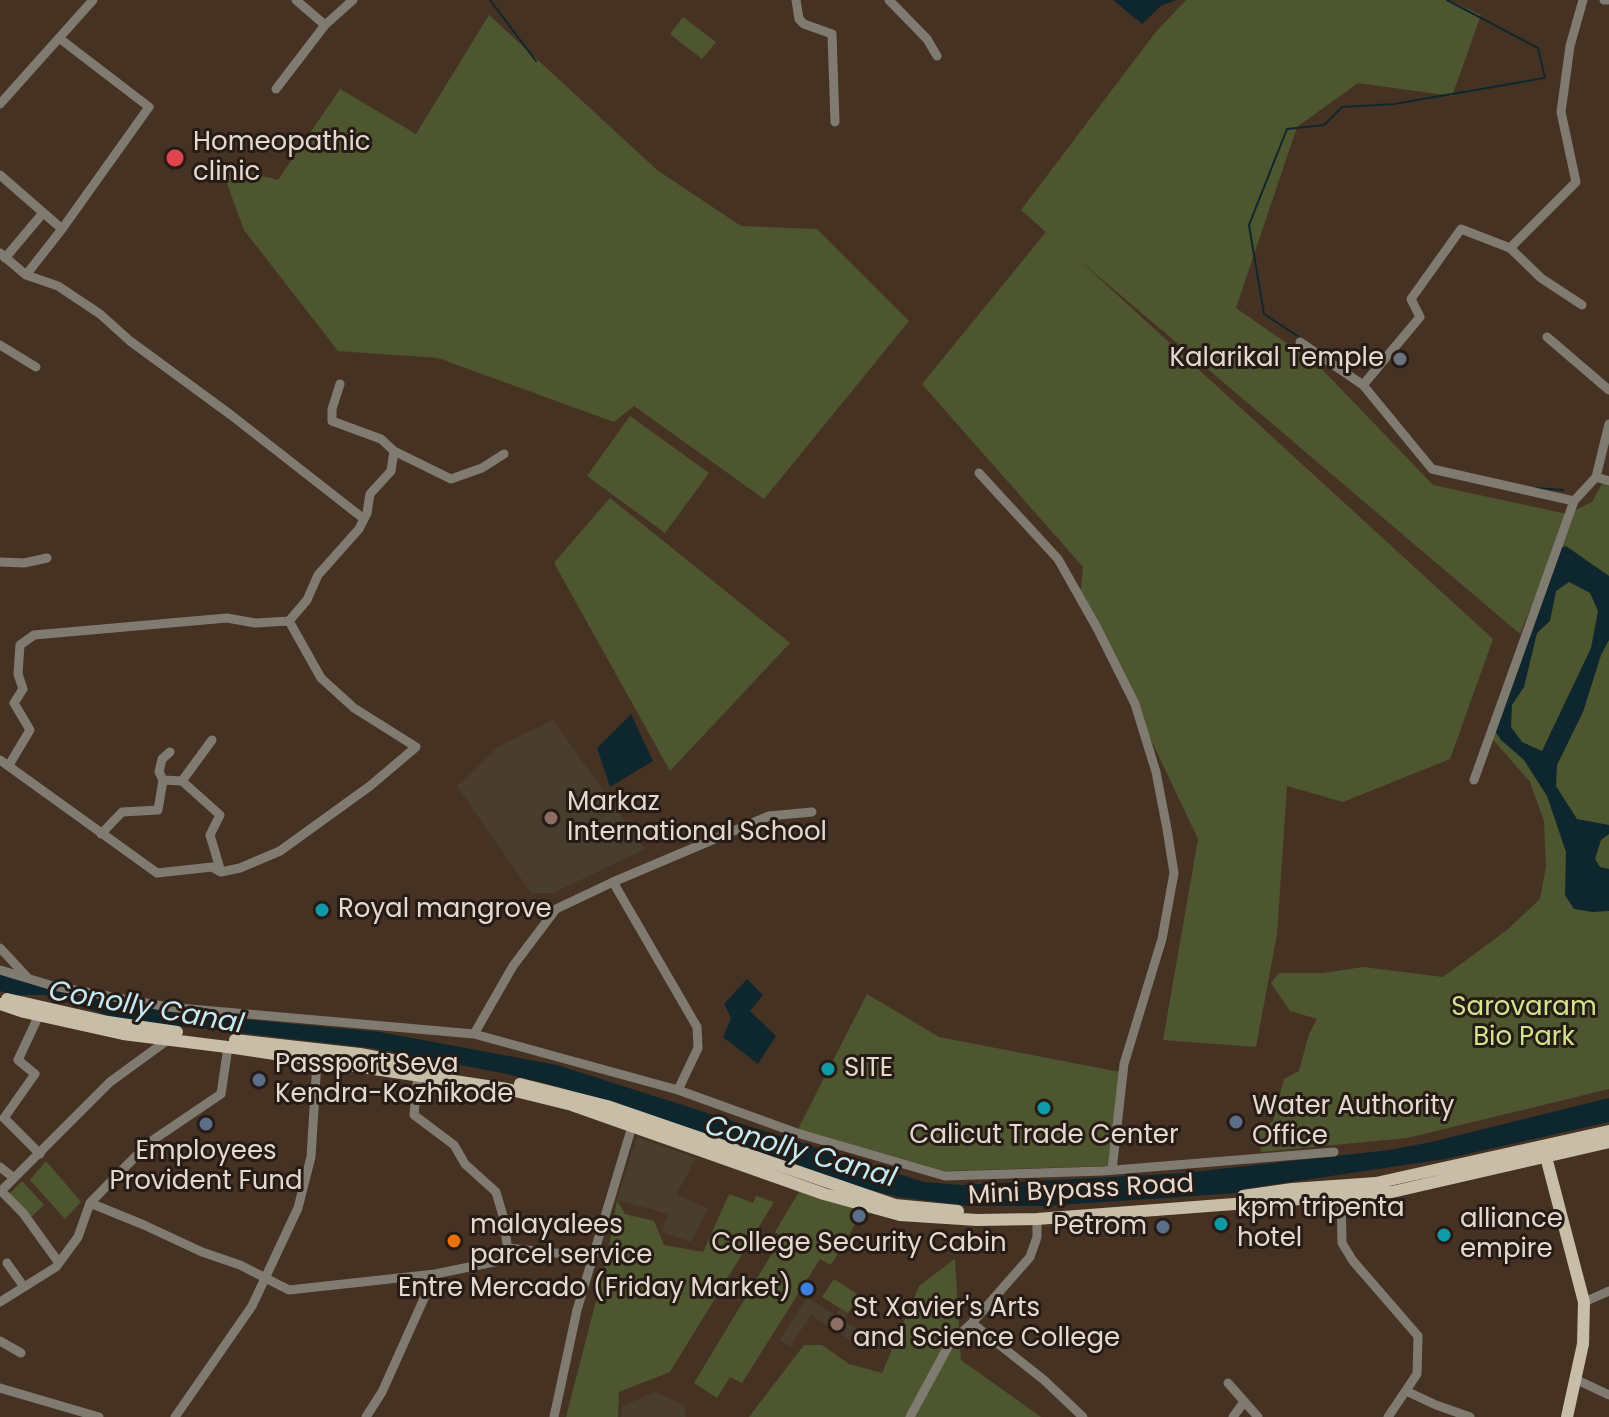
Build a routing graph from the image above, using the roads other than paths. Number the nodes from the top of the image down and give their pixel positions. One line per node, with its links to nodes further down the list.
1 (92, 0): 8 (street)
2 (296, 0): 7 (street)
3 (353, 0): 7 (street)
4 (796, 0): 12 (street)
5 (889, 0): 9 (street)
6 (1583, 0): 16 (street)
7 (325, 25): 10 (street)
8 (59, 38): 11 (street); 15 (street)
9 (937, 56)
10 (276, 89)
11 (0, 104)
12 (835, 122)
13 (0, 175): 14 (street)
14 (43, 213): 15 (street); 17 (street)
15 (62, 229): 18 (street)
16 (1510, 248): 19 (street); 25 (street)
17 (3, 256): 18 (street)
18 (26, 275): 34 (street)
19 (1582, 305)
20 (1547, 337): 26 (street)
21 (1300, 342): 25 (street)
22 (0, 345): 23 (street)
23 (36, 367)
24 (340, 384): 28 (street)
25 (1363, 385): 33 (street)
26 (1609, 390)
27 (1609, 424): 31 (street)
28 (394, 451): 29 (street); 34 (street)
29 (504, 454)
30 (979, 473): 67 (street)
31 (1596, 477): 32 (street); 33 (street)
32 (1609, 481)
33 (1574, 501): 42 (street)
34 (364, 519): 37 (street)
35 (47, 558): 36 (street)
36 (0, 562)
37 (289, 621): 40 (street); 46 (street)
38 (212, 740): 43 (street)
39 (170, 752): 41 (street)
40 (4, 762): 45 (street)
41 (163, 780): 43 (street); 45 (street)
42 (1474, 780)
43 (182, 781): 46 (street)
44 (812, 812): 47 (street)
45 (101, 834): 46 (street)
46 (221, 872)
47 (613, 882): 54 (street); 59 (street)
48 (0, 948): 50 (street)
49 (0, 970): 50 (street)
50 (29, 979): 54 (street)
51 (0, 997): 60 (main road, Mini Bypass Road)
52 (0, 1004): 53 (main road, Mini Bypass Road)
53 (39, 1015): 55 (main road, Mini Bypass Road); 65 (street)
54 (474, 1034): 59 (street)
55 (169, 1039): 56 (main road, Mini Bypass Road); 65 (street)
56 (228, 1047): 57 (main road, Mini Bypass Road); 71 (street)
57 (317, 1061): 58 (main road, Mini Bypass Road); 78 (street)
58 (418, 1074): 60 (main road, Mini Bypass Road); 73 (street)
59 (678, 1090): 67 (street)
60 (633, 1121): 70 (main road, Mini Bypass Road); 72 (main road, Mini Bypass Road); 74 (street)
61 (1609, 1131): 64 (main road, Mini Bypass Road)
62 (1609, 1142): 64 (main road, Mini Bypass Road)
63 (1334, 1152): 67 (street)
64 (1545, 1152): 70 (main road, Mini Bypass Road); 82 (main road)
65 (40, 1154): 68 (street)
66 (0, 1167): 68 (street)
67 (1112, 1170)
68 (14, 1178): 69 (street)
69 (1, 1191): 76 (street)
70 (1340, 1191): 72 (main road, Mini Bypass Road); 89 (street)
71 (90, 1203): 76 (street); 78 (street)
72 (1037, 1219): 83 (street)
73 (508, 1248): 74 (street); 77 (street)
74 (592, 1257): 95 (street)
75 (7, 1263): 79 (street)
76 (59, 1263): 79 (street)
77 (435, 1274): 78 (street); 94 (street)
78 (266, 1278): 93 (street)
79 (24, 1287): 81 (street)
80 (1609, 1291): 82 (street)
81 (0, 1302)
82 (1584, 1302): 86 (main road)
83 (972, 1323): 96 (street); 97 (street)
84 (0, 1341): 85 (street)
85 (21, 1353)
86 (1575, 1379): 90 (street); 102 (main road)
87 (1228, 1383): 91 (street)
88 (0, 1388): 92 (street)
89 (1406, 1391): 100 (street); 101 (street)
90 (1609, 1395)
91 (1244, 1402): 98 (street); 99 (street)
92 (93, 1417)
93 (175, 1417)
94 (366, 1417)
95 (554, 1417)
96 (910, 1417)
97 (1083, 1417)
98 (1233, 1417)
99 (1258, 1417)
100 (1388, 1417)
101 (1470, 1417)
102 (1567, 1417)

